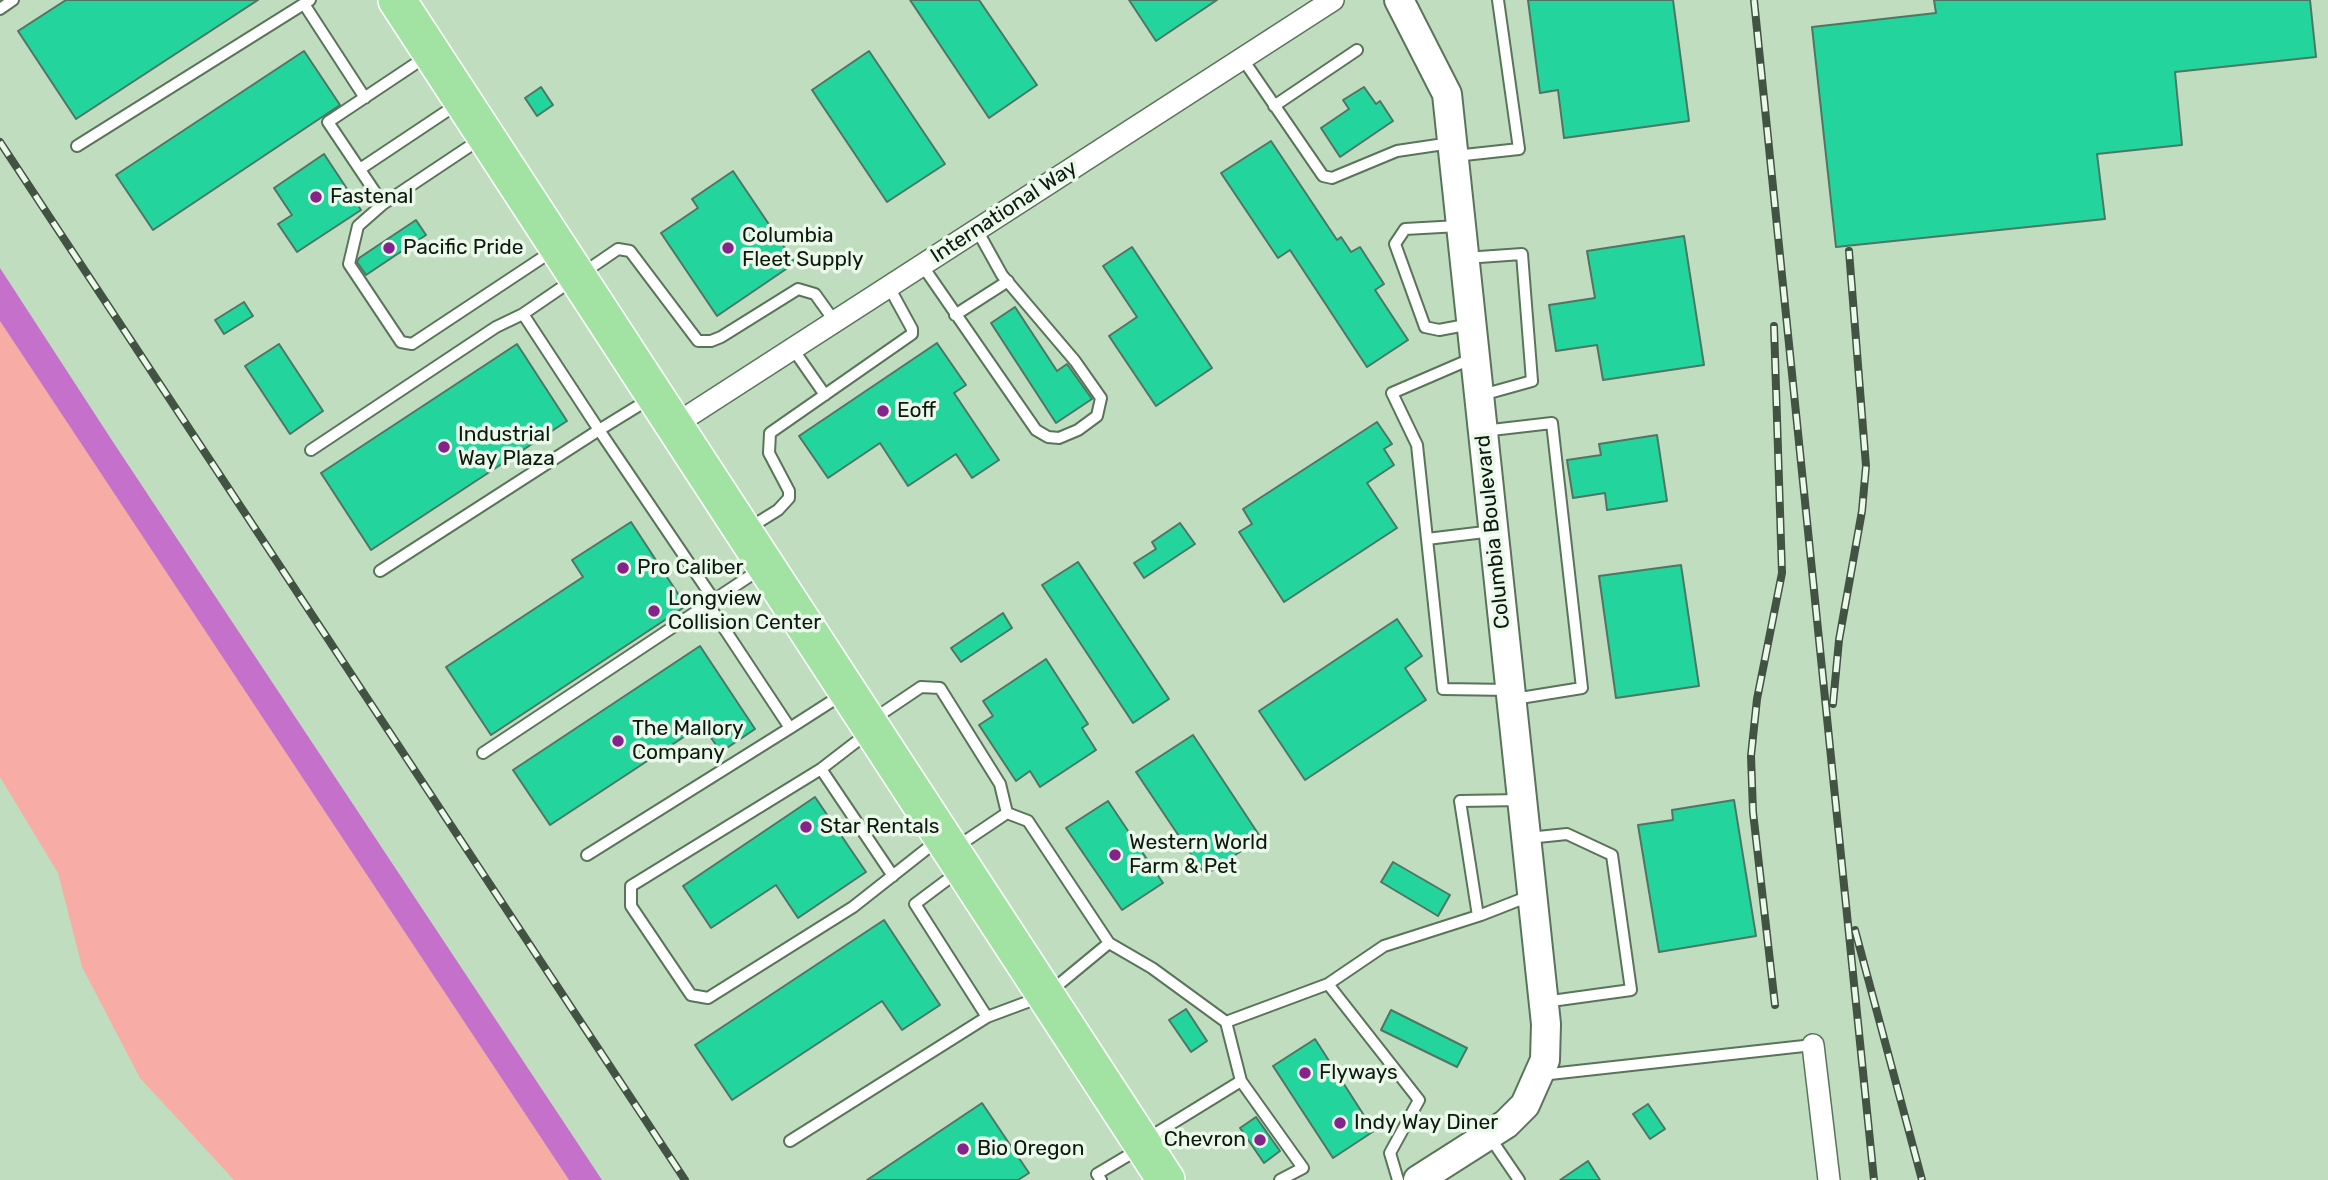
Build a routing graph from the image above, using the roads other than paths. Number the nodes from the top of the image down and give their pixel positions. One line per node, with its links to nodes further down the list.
1 (13, 0): 7 (lane)
2 (397, 0): 9 (highway)
3 (1333, 0): 10 (street, International Way)
4 (1399, 0): 16 (street, Columbia Boulevard)
5 (1498, 0): 16 (lane)
6 (307, 2): 11 (lane); 15 (lane)
7 (0, 9)
8 (1357, 50): 13 (lane)
9 (432, 53): 11 (lane); 12 (highway)
10 (1242, 58): 13 (lane); 20 (street, International Way)
11 (365, 98): 17 (lane)
12 (463, 100): 14 (highway); 17 (lane)
13 (1274, 106): 16 (lane)
14 (486, 136): 18 (lane); 22 (highway)
15 (77, 146)
16 (1452, 150): 19 (street, Columbia Boulevard)
17 (360, 169): 18 (lane)
18 (383, 204): 22 (lane)
19 (1461, 226): 21 (street, Columbia Boulevard); 29 (lane)
20 (977, 230): 23 (street, International Way); 24 (lane)
21 (1464, 258): 29 (street, Columbia Boulevard); 33 (lane)
22 (569, 261): 26 (lane); 28 (lane); 34 (highway)
23 (922, 265): 25 (street, International Way); 27 (lane)
24 (1007, 281): 27 (lane); 27 (lane)
25 (889, 287): 28 (street, International Way); 32 (lane)
26 (523, 314): 35 (lane); 37 (lane)
27 (955, 315)
28 (835, 322): 30 (street, International Way)
29 (1471, 324): 31 (street, Columbia Boulevard)
30 (793, 349): 32 (lane); 34 (street, International Way)
31 (1475, 357): 33 (street, Columbia Boulevard); 40 (lane)
32 (825, 395): 38 (lane)
33 (1479, 395): 36 (street, Columbia Boulevard)
34 (666, 409): 35 (lane); 38 (highway)
35 (599, 430): 42 (lane); 43 (lane)
36 (1482, 431): 39 (street, Columbia Boulevard); 45 (lane)
37 (311, 450)
38 (745, 531): 41 (highway)
39 (1493, 531): 40 (lane); 45 (street, Columbia Boulevard)
40 (1427, 539): 45 (lane)
41 (767, 565): 43 (lane); 44 (highway)
42 (380, 571)
43 (711, 602): 47 (lane); 48 (lane)
44 (848, 690): 46 (highway); 47 (lane)
45 (1511, 695): 50 (street, Columbia Boulevard)
46 (871, 725): 49 (lane); 51 (lane); 53 (highway)
47 (790, 728): 54 (lane)
48 (482, 752)
49 (821, 769): 55 (lane); 55 (lane)
50 (1522, 800): 52 (street, Columbia Boulevard); 57 (lane)
51 (1007, 813): 53 (lane); 58 (lane)
52 (1526, 838): 56 (street, Columbia Boulevard); 61 (lane)
53 (953, 851): 55 (lane); 60 (highway); 62 (lane)
54 (587, 855)
55 (893, 876)
56 (1532, 895): 57 (lane); 61 (street, Columbia Boulevard)
57 (1478, 916): 59 (lane)
58 (1109, 943): 60 (lane); 63 (lane)
59 (1328, 984): 63 (lane); 74 (lane)
60 (1046, 995): 62 (lane); 69 (highway)
61 (1544, 1002): 65 (street, Columbia Boulevard)
62 (987, 1017): 68 (lane)
63 (1226, 1022): 66 (lane)
64 (1813, 1045): 65 (lane); 76 (street)
65 (1541, 1075): 67 (street)
66 (1241, 1081): 69 (lane); 73 (lane)
67 (1489, 1135): 70 (street); 75 (lane)
68 (790, 1141)
69 (1143, 1144): 71 (lane); 72 (highway)
70 (1435, 1173)
71 (1095, 1178)
72 (1166, 1180)
73 (1280, 1180)
74 (1398, 1180)
75 (1519, 1180)
76 (1829, 1180)

